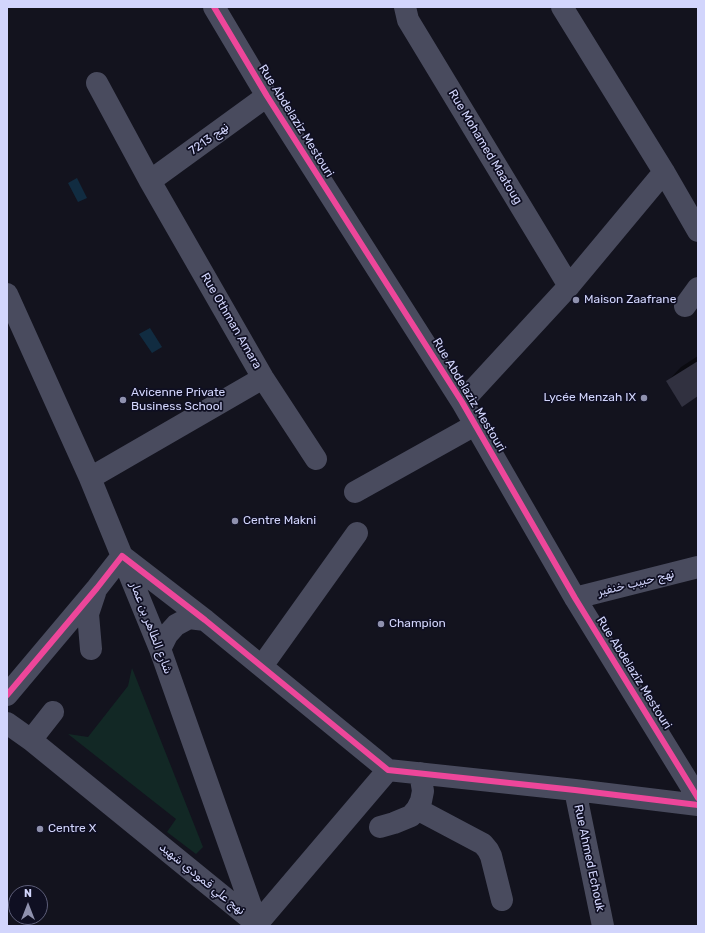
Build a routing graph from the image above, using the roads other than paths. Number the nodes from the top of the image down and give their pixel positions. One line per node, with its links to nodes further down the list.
1 (214, 7): 5 (street, Rue Abdelaziz Mestouri)
2 (405, 7): 9 (street, Rue Mohamed Maatoug)
3 (562, 7): 6 (street)
4 (97, 83): 7 (street, Rue Othman Amara)
5 (267, 96): 7 (street, نهج 7213); 14 (street, Rue Abdelaziz Mestouri)
6 (664, 172): 8 (street); 9 (street)
7 (150, 181): 13 (street, Rue Othman Amara)
8 (698, 231)
9 (569, 286): 14 (street)
10 (698, 288): 12 (street)
11 (7, 294): 17 (street, شارع الطاهر بن عمار)
12 (685, 306)
13 (263, 378): 16 (street, Rue Othman Amara); 17 (street)
14 (462, 402): 15 (street, Rue Abdelaziz Mestouri)
15 (476, 425): 18 (street); 23 (street, Rue Abdelaziz Mestouri)
16 (316, 459)
17 (90, 478): 20 (street, شارع الطاهر بن عمار)
18 (355, 492)
19 (357, 533): 27 (street)
20 (122, 556): 22 (street); 24 (street); 26 (street, شارع الطاهر بن عمار)
21 (698, 567): 23 (street, نهج حبيب خنفير)
22 (97, 588): 25 (street); 28 (street)
23 (574, 598): 35 (street, Rue Abdelaziz Mestouri)
24 (204, 620): 26 (street); 27 (street)
25 (91, 649)
26 (160, 649): 40 (street, شارع الطاهر بن عمار)
27 (262, 666): 32 (street)
28 (7, 694)
29 (53, 712): 31 (street)
30 (7, 723): 31 (street, نهج علي قمودي شهيد)
31 (30, 740): 40 (street, نهج علي قمودي شهيد)
32 (388, 770): 33 (street); 40 (street)
33 (420, 773): 34 (street); 37 (street)
34 (574, 790): 36 (street); 41 (street, Rue Ahmed Echouk)
35 (698, 798)
36 (698, 805)
37 (417, 808): 38 (street); 39 (street)
38 (380, 827)
39 (502, 900)
40 (258, 925)
41 (602, 926)

